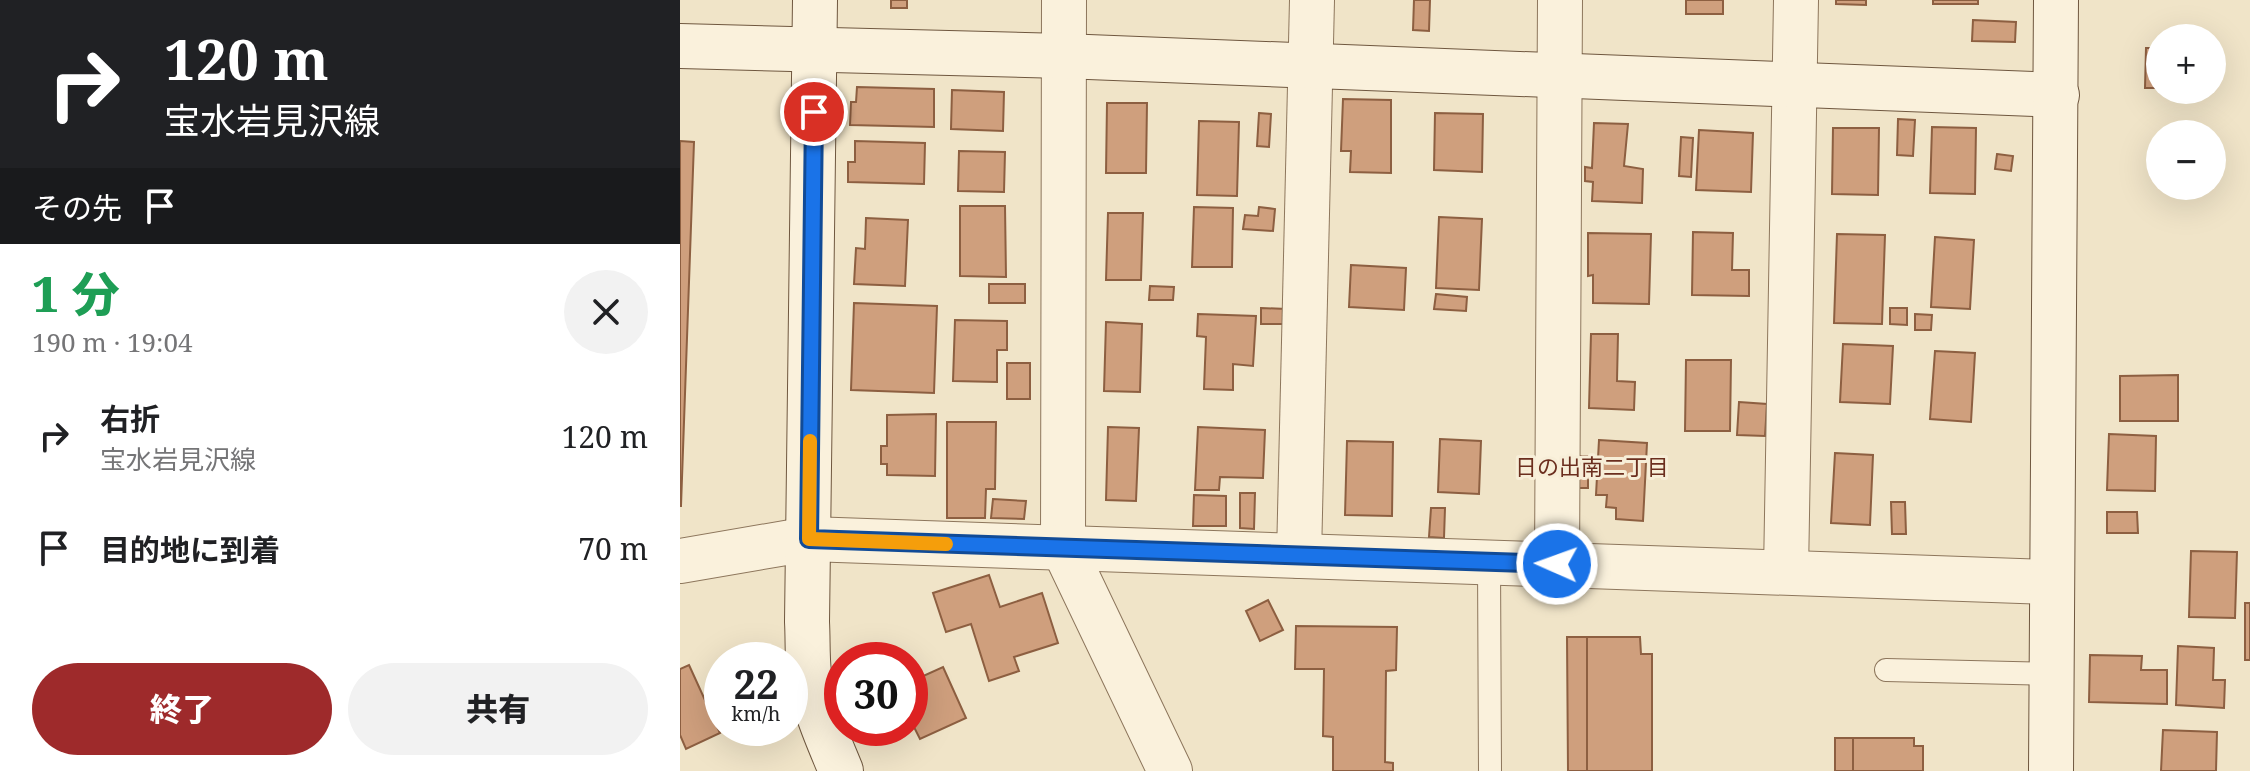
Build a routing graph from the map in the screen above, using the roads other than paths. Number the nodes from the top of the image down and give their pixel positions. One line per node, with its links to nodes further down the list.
1 (815, 0): 8 (street)
2 (1064, 0): 9 (street)
3 (1312, 0): 10 (street)
4 (1560, 0): 11 (street)
5 (1796, 0): 12 (street)
6 (2056, 0): 13 (street)
7 (680, 46): 8 (street)
8 (815, 51): 9 (street); 14 (street)
9 (1063, 56): 10 (street); 15 (street)
10 (1310, 66): 11 (street); 16 (street)
11 (1560, 76): 12 (street); 19 (street)
12 (1794, 85): 13 (street); 20 (street)
13 (2057, 95): 21 (street)
14 (809, 539): 15 (street); 17 (street); 24 (street)
15 (1063, 547): 16 (street); 25 (street)
16 (1299, 556): 18 (street)
17 (680, 561)
18 (1489, 562): 19 (street); 26 (lane)
19 (1557, 564): 20 (street)
20 (1786, 572): 21 (street)
21 (2051, 582): 23 (street)
22 (1886, 670): 23 (lane)
23 (2050, 674): 27 (street)
24 (841, 771)
25 (1170, 771)
26 (1490, 771)
27 (2051, 771)

